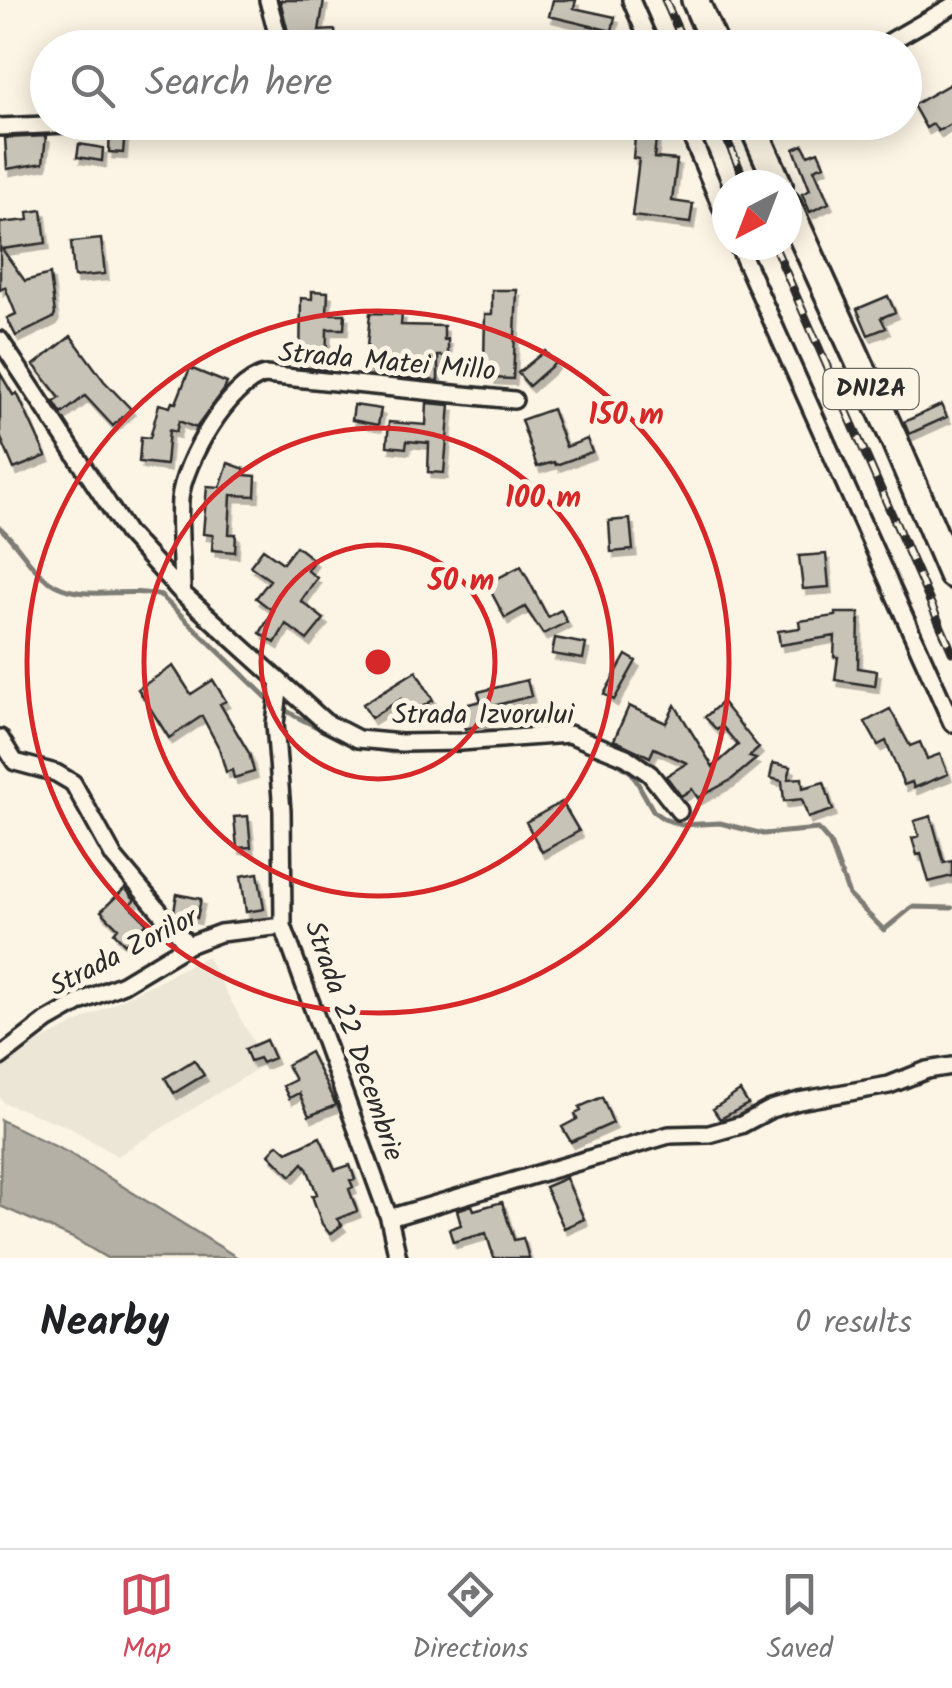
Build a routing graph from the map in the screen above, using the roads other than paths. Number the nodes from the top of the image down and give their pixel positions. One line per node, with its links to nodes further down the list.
1 (268, 0): 5 (street)
2 (631, 0): 6 (street)
3 (694, 0): 7 (main road)
4 (952, 6): 8 (street)
5 (276, 30)
6 (644, 30)
7 (708, 30)
8 (910, 30)
9 (30, 126): 10 (street)
10 (0, 127)
11 (693, 140): 14 (street)
12 (759, 140): 13 (main road)
13 (772, 170)
14 (712, 185)
15 (802, 237): 19 (main road, DN12A)
16 (745, 260): 22 (street)
17 (0, 340): 20 (street)
18 (514, 400): 20 (street, Strada Matei Millo)
19 (952, 575)
20 (182, 593): 21 (street)
21 (278, 698): 24 (street, Strada Izvorului); 25 (street, Strada 22 Decembrie)
22 (952, 723)
23 (0, 738): 26 (street)
24 (679, 810)
25 (284, 926): 26 (street, Strada Zorilor); 29 (street, Strada 22 Decembrie)
26 (188, 946): 27 (street, Strada Zorilor)
27 (0, 1057)
28 (952, 1066): 29 (street)
29 (389, 1218): 30 (street, Strada 22 Decembrie)
30 (398, 1258)

